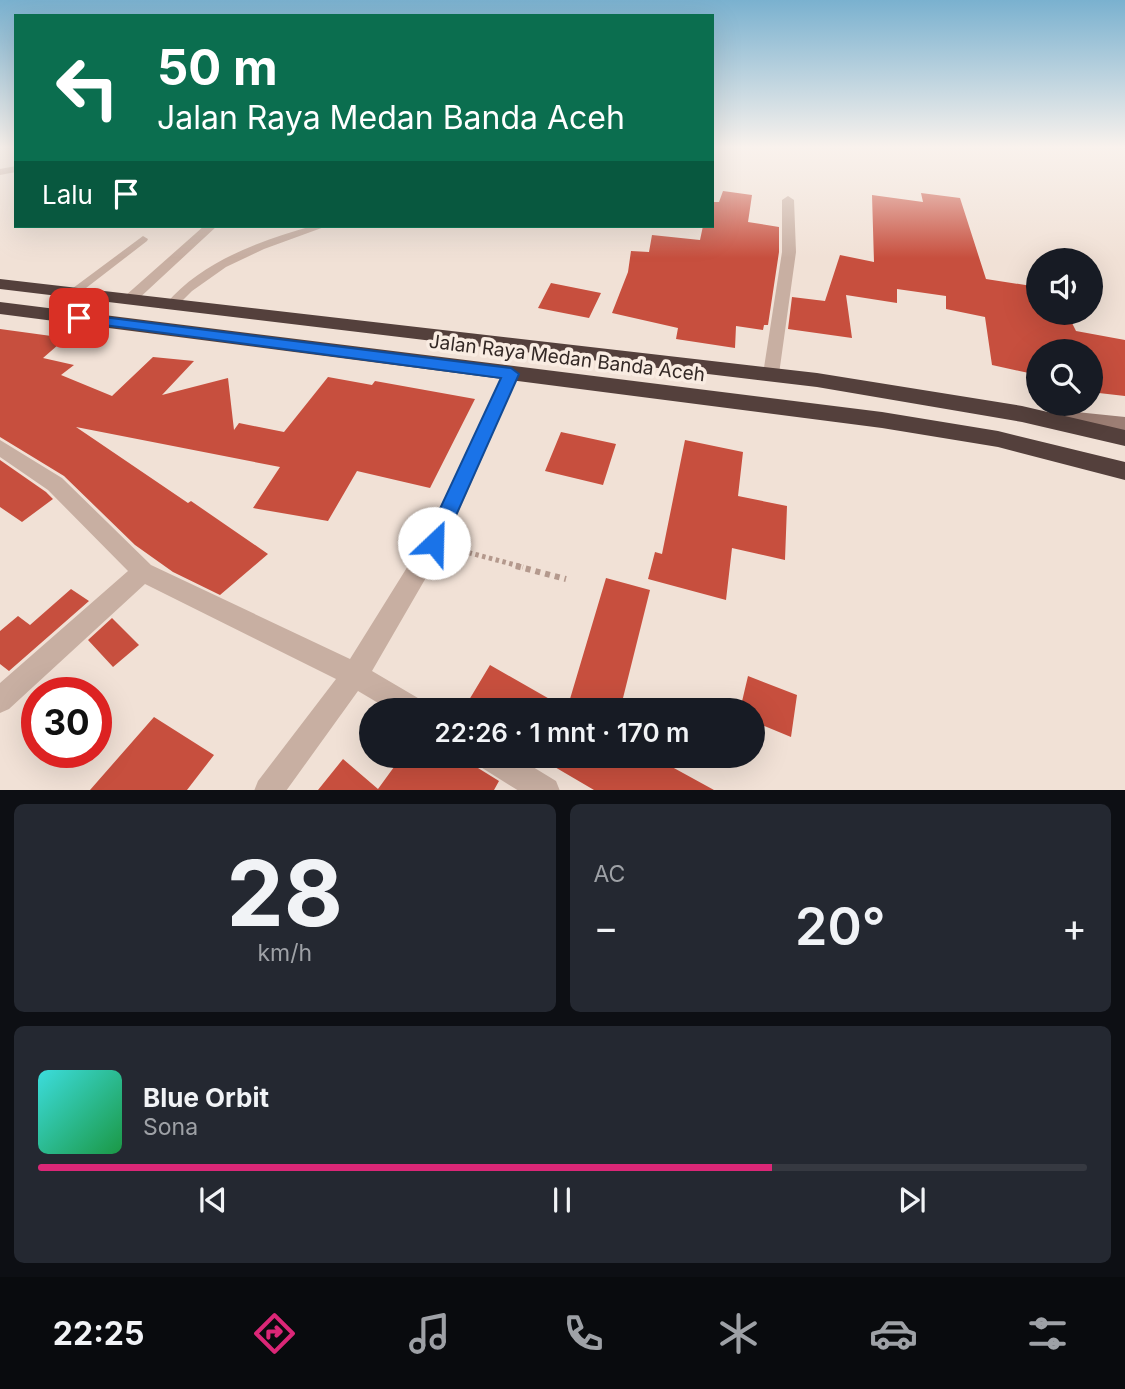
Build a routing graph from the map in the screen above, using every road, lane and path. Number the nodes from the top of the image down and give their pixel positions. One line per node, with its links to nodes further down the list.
1 (788, 200): 11 (street)
2 (209, 228): 7 (street)
3 (314, 228): 8 (lane)
4 (143, 239): 6 (lane)
5 (0, 284): 6 (highway, Jalan Raya Medan Banda Aceh)
6 (73, 293): 7 (highway, Jalan Raya Medan Banda Aceh)
7 (130, 299): 8 (highway, Jalan Raya Medan Banda Aceh)
8 (172, 304): 11 (highway, Jalan Raya Medan Banda Aceh)
9 (0, 308): 10 (highway, Jalan Raya Medan Banda Aceh)
10 (511, 374): 16 (highway, Jalan Raya Medan Banda Aceh); 17 (street)
11 (771, 374): 12 (highway, Jalan Raya Medan Banda Aceh)
12 (1022, 414): 13 (street); 14 (highway, Jalan Raya Medan Banda Aceh)
13 (1125, 424)
14 (1125, 438)
15 (0, 447): 18 (street)
16 (1125, 471)
17 (434, 543): 19 (path); 20 (street)
18 (143, 572): 20 (street); 22 (street)
19 (565, 579)
20 (355, 675): 21 (street); 24 (street)
21 (394, 698)
22 (0, 700)
23 (509, 768): 25 (street)
24 (268, 790)
25 (546, 790)

